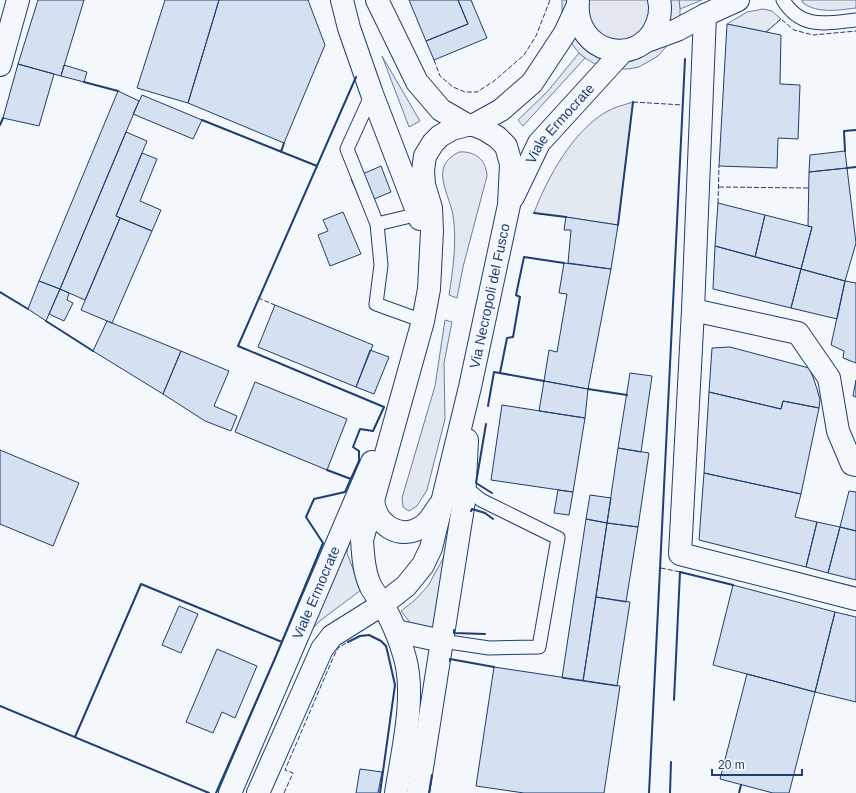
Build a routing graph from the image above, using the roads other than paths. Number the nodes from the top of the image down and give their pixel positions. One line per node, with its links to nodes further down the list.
1 (18, 0): 12 (main road)
2 (342, 0): 13 (main road)
3 (377, 0): 14 (main road)
4 (658, 0): 10 (main road)
5 (738, 0): 8 (main road)
6 (783, 0): 9 (lane)
7 (577, 3): 11 (main road); 14 (main road)
8 (705, 15): 10 (main road); 19 (main road)
9 (856, 20)
10 (644, 42): 11 (main road)
11 (623, 50): 15 (main road, Viale Ermocrate)
12 (0, 65)
13 (372, 94): 16 (main road); 17 (lane)
14 (470, 125): 15 (main road); 18 (main road)
15 (509, 206): 21 (main road, Via Necropoli del Fusco)
16 (419, 214): 17 (lane); 18 (main road)
17 (377, 224): 20 (lane)
18 (430, 258): 20 (main road)
19 (693, 310): 23 (main road); 27 (main road)
20 (423, 321): 22 (main road)
21 (470, 387): 24 (main road); 26 (main road)
22 (403, 392): 25 (main road); 32 (main road, Viale Ermocrate)
23 (856, 465)
24 (464, 486): 31 (main road); 31 (lane)
25 (373, 498): 26 (main road); 28 (main road)
26 (441, 502): 28 (main road)
27 (856, 599)
28 (383, 604): 29 (main road); 30 (main road)
29 (352, 624): 30 (main road); 33 (main road)
30 (396, 631): 31 (main road); 34 (main road)
31 (442, 641): 35 (main road)
32 (230, 793)
33 (258, 793)
34 (396, 793)
35 (418, 793)

